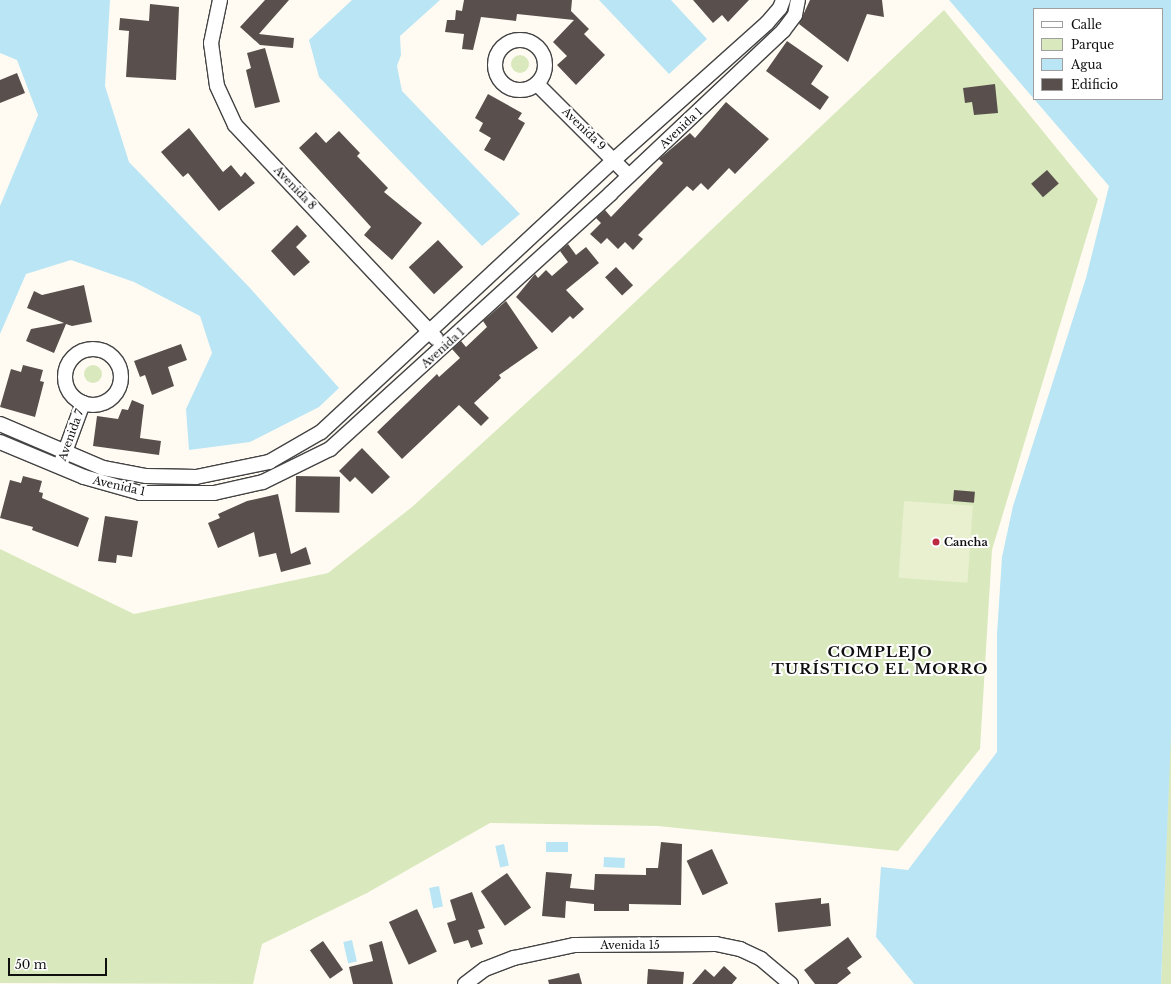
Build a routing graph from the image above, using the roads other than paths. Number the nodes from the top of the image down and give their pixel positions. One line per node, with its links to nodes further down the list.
1 (220, 0): 11 (street, Avenida 8)
2 (783, 0): 4 (street, Avenida 1)
3 (798, 0): 6 (street, Avenida 1)
4 (700, 83): 6 (street); 7 (street, Avenida 1)
5 (537, 84): 7 (street, Avenida 9)
6 (712, 98): 8 (street, Avenida 1)
7 (615, 159): 8 (street, Avenida 9); 9 (street, Avenida 1)
8 (629, 176): 10 (street, Avenida 1)
9 (539, 230): 10 (street); 11 (street, Avenida 1)
10 (553, 247): 12 (street, Avenida 1)
11 (431, 331): 12 (street, Avenida 8); 17 (street, Avenida 1)
12 (444, 347): 19 (street, Avenida 1)
13 (83, 402): 16 (street, Avenida 7)
14 (0, 424): 16 (street, Avenida 1)
15 (0, 442): 18 (street, Avenida 1)
16 (65, 452): 17 (street, Avenida 1); 18 (street, Avenida 7)
17 (281, 454): 19 (street)
18 (59, 467): 19 (street, Avenida 1)
19 (287, 471)
20 (466, 984): 21 (street, Avenida 15)
21 (791, 984)

